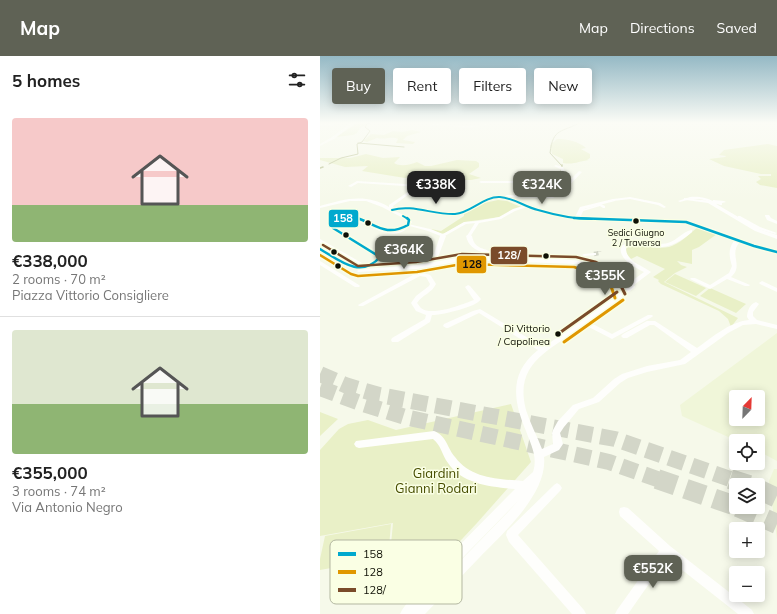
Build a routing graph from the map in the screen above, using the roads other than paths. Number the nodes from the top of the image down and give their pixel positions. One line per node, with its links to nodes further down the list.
1 (556, 166): 4 (street)
2 (580, 172): 4 (street)
3 (481, 182): 4 (street)
4 (570, 182): 6 (street)
5 (350, 186): 15 (street)
6 (499, 197): 11 (street); 15 (street)
7 (686, 199): 23 (street)
8 (613, 200): 14 (street); 16 (street)
9 (680, 201): 23 (street)
10 (724, 202): 23 (street)
11 (526, 206): 18 (street); 19 (street)
12 (320, 207): 15 (street)
13 (604, 207): 16 (street)
14 (664, 207)
15 (392, 210): 21 (street)
16 (580, 211): 18 (street)
17 (767, 216): 20 (street)
18 (577, 219): 26 (street)
19 (478, 222): 24 (street); 25 (street)
20 (777, 223)
21 (408, 225): 24 (street); 33 (street)
22 (690, 231): 47 (street)
23 (777, 234)
24 (443, 236): 33 (street)
25 (469, 236): 32 (street)
26 (738, 240): 29 (street); 40 (street)
27 (320, 241): 37 (street)
28 (320, 249): 35 (street)
29 (777, 252)
30 (594, 254): 31 (street)
31 (584, 255)
32 (494, 259): 38 (street); 47 (street)
33 (375, 262): 37 (street); 38 (street)
34 (320, 263): 44 (street)
35 (346, 265): 37 (street); 38 (street)
36 (467, 265): 39 (street)
37 (362, 268)
38 (383, 270): 39 (street)
39 (417, 272): 49 (street); 50 (street)
40 (727, 277): 41 (street); 43 (street)
41 (693, 279)
42 (762, 284): 46 (street)
43 (748, 285)
44 (357, 286)
45 (468, 287): 50 (street)
46 (777, 290)
47 (620, 296): 52 (street)
48 (756, 304): 53 (street)
49 (361, 305)
50 (430, 314): 57 (street)
51 (650, 316): 52 (street)
52 (584, 322): 58 (street)
53 (756, 322): 55 (street); 59 (street)
54 (446, 326): 58 (street)
55 (777, 327)
56 (625, 336): 59 (street)
57 (396, 340)
58 (543, 350): 61 (street)
59 (697, 352): 61 (street)
60 (359, 444): 63 (street)
61 (540, 455): 62 (street)
62 (538, 473): 63 (street); 68 (street)
63 (526, 486): 67 (street)
64 (557, 488): 73 (street)
65 (624, 512): 66 (street)
66 (666, 550): 74 (street); 75 (street)
67 (462, 551)
68 (462, 567)
69 (413, 604): 71 (street)
70 (427, 604): 72 (street)
71 (406, 614)
72 (417, 614)
73 (580, 614)
74 (621, 614)
75 (748, 614)

